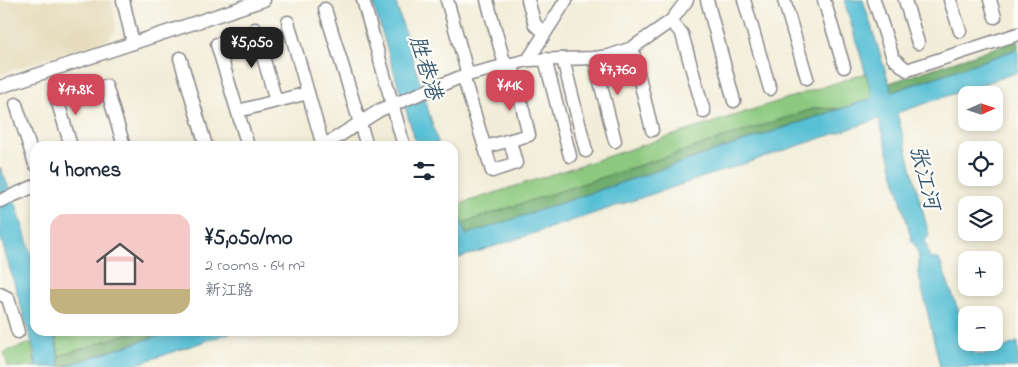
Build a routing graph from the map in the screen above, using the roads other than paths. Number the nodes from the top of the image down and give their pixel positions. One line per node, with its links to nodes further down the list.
1 (123, 0): 25 (street)
2 (264, 0): 25 (street)
3 (363, 0): 45 (street)
4 (447, 0): 36 (street)
5 (487, 0): 34 (street)
6 (528, 0): 23 (street)
7 (566, 0): 23 (street)
8 (707, 0): 43 (street)
9 (744, 0): 40 (street)
10 (784, 0): 37 (street)
11 (824, 0): 35 (street)
12 (874, 0): 24 (street)
13 (905, 0): 26 (street)
14 (950, 0): 22 (street)
15 (990, 0): 18 (street)
16 (684, 1): 19 (street)
17 (325, 9): 49 (street)
18 (995, 17)
19 (671, 21): 28 (street); 48 (street)
20 (288, 22): 42 (street)
21 (255, 29): 44 (street)
22 (960, 31)
23 (545, 32): 33 (street)
24 (1018, 34)
25 (133, 43): 39 (street)
26 (918, 43)
27 (217, 44): 47 (street)
28 (632, 48): 31 (street); 50 (street)
29 (180, 58): 54 (street)
30 (563, 58): 31 (street); 32 (street); 63 (street)
31 (594, 58): 60 (street)
32 (545, 59): 33 (street); 64 (street)
33 (528, 60): 34 (street)
34 (508, 64): 36 (street); 51 (street)
35 (844, 67)
36 (466, 75): 45 (street); 61 (street)
37 (807, 78)
38 (106, 86): 53 (street)
39 (0, 87)
40 (770, 89)
41 (55, 93): 52 (street)
42 (308, 93): 44 (street); 56 (street)
43 (734, 101)
44 (276, 102): 47 (street)
45 (397, 102): 49 (street); 59 (street)
46 (16, 104): 62 (street)
47 (238, 111): 55 (street)
48 (704, 112)
49 (360, 122): 57 (street); 58 (street)
50 (652, 130)
51 (510, 140): 61 (street); 61 (street)
52 (69, 141)
53 (122, 141)
54 (205, 141)
55 (247, 141)
56 (322, 141)
57 (332, 141)
58 (366, 141)
59 (403, 141)
60 (616, 142)
61 (485, 147)
62 (30, 148)
63 (586, 151)
64 (570, 156)
65 (30, 188): 66 (street)
66 (0, 201)
67 (0, 294): 68 (street)
68 (18, 332)

